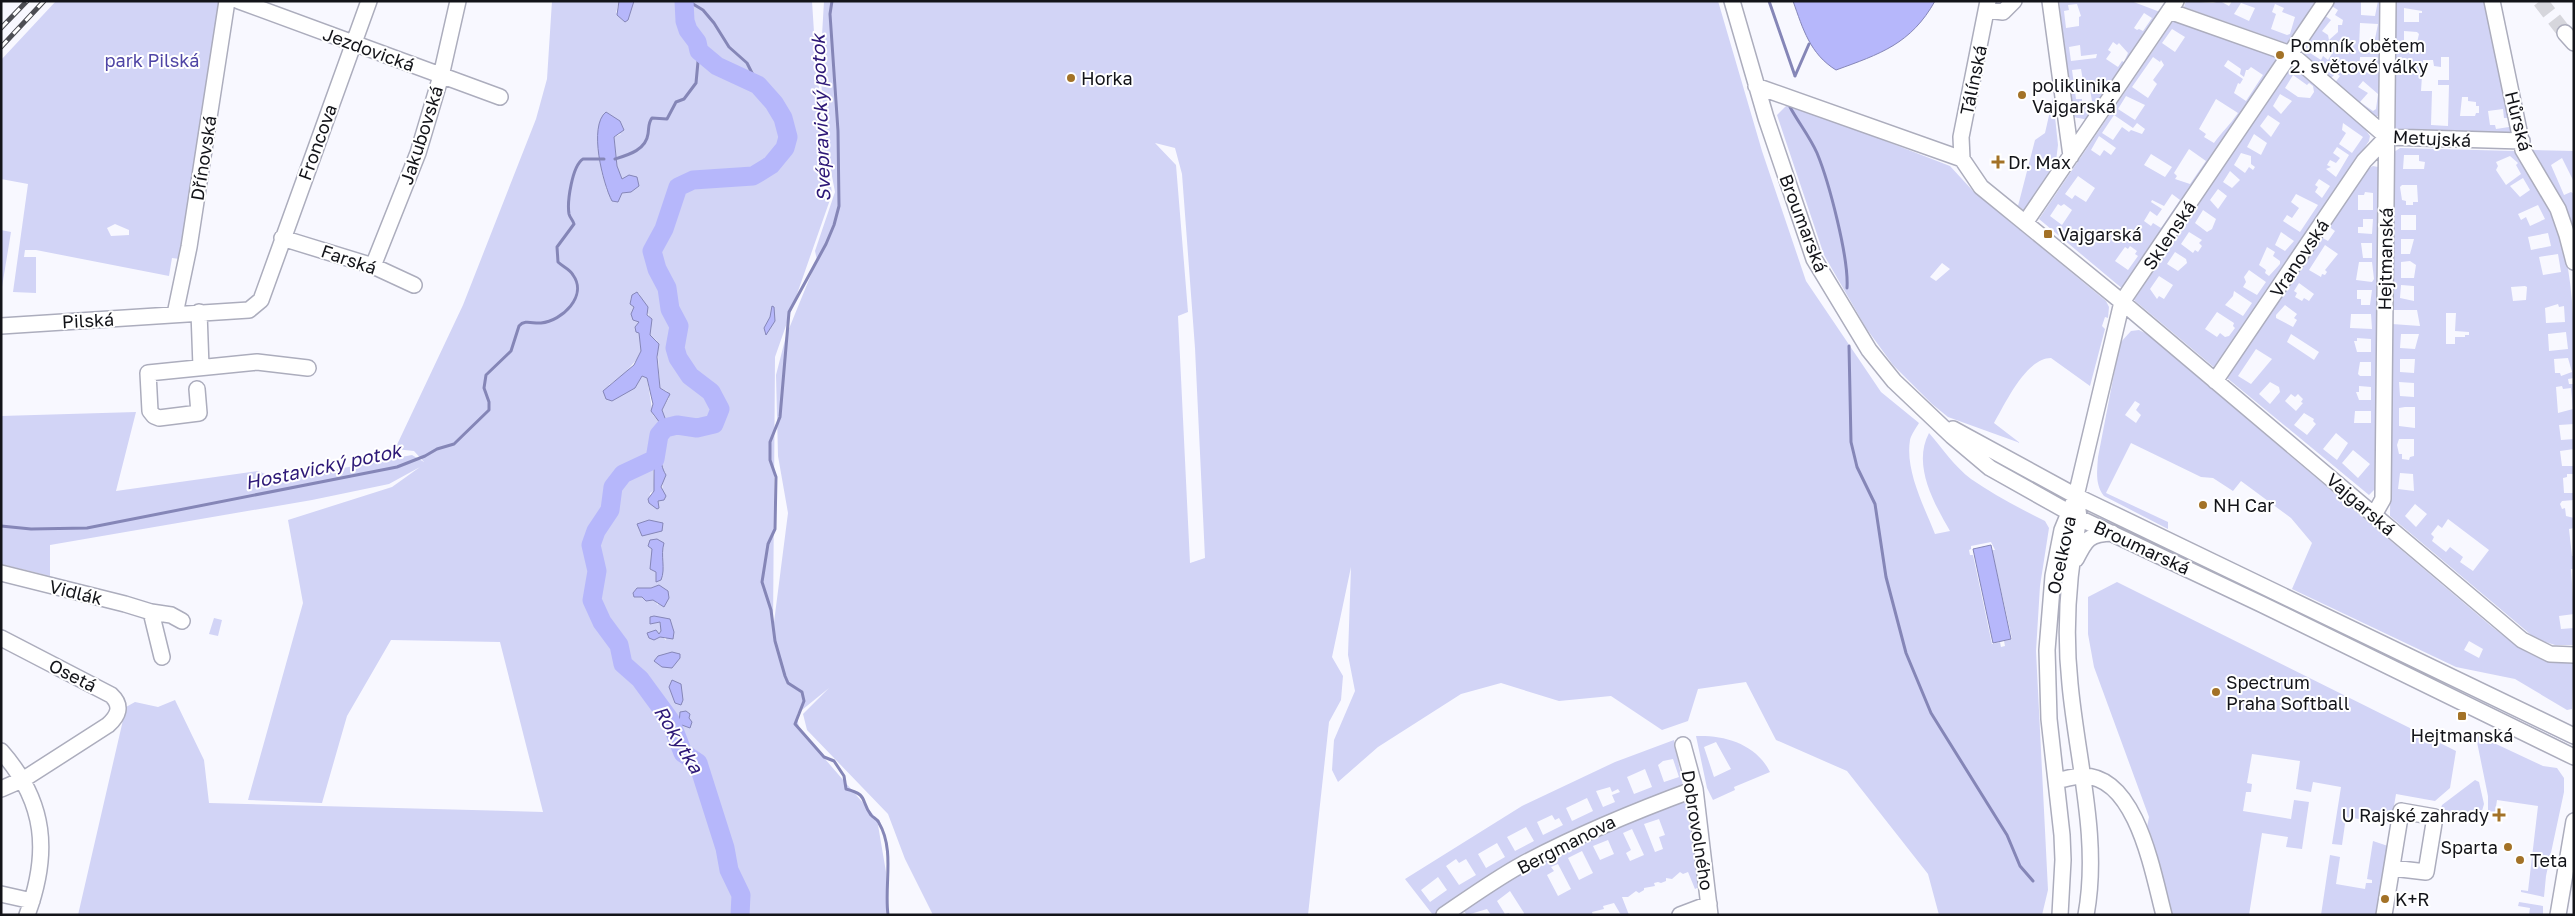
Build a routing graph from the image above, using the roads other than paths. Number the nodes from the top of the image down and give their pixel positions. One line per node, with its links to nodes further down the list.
1 (227, 1): 29 (street, Dřínovská)
2 (239, 1): 13 (street, Jezdovická)
3 (369, 1): 13 (street, Froncova)
4 (458, 1): 15 (street, Jakubovská)
5 (1732, 1): 16 (street, Broumarská)
6 (2014, 1): 11 (street)
7 (2050, 1): 20 (street)
8 (2326, 1): 14 (street, Sklenská)
9 (2388, 1): 18 (street, Hejtmanská)
10 (2492, 1): 19 (street, Hůrská)
11 (1988, 6): 21 (street, Tálínská)
12 (2173, 6): 14 (street, Metujská); 20 (street)
13 (354, 43): 15 (street, Jezdovická); 23 (street, Froncova)
14 (2291, 54): 18 (street, Metujská); 27 (street, Sklenská)
15 (440, 76): 17 (street, Jezdovická); 25 (street, Jakubovská)
16 (1756, 86): 21 (street); 35 (street, Broumarská)
17 (500, 97)
18 (2386, 137): 19 (street, Metujská); 33 (street, Vranovská); 37 (street, Hejtmanská)
19 (2522, 141): 24 (street, Hůrská)
20 (2071, 156): 22 (street)
21 (1962, 159): 22 (street, Vajgarská)
22 (2026, 223): 27 (street, Vajgarská)
23 (282, 238): 25 (street, Farská); 28 (street, Froncova)
24 (2574, 262)
25 (373, 266): 26 (street, Farská)
26 (414, 285)
27 (2122, 302): 33 (street, Vajgarská); 36 (street, Sklenská)
28 (198, 312): 29 (street, Froncova); 31 (street)
29 (175, 314): 30 (street, Pilská)
30 (1, 326)
31 (201, 367): 32 (street); 34 (street)
32 (308, 368)
33 (2215, 381): 37 (street, Vajgarská)
34 (197, 389)
35 (1930, 416): 36 (street, Broumarská); 38 (street, Broumarská)
36 (2076, 496): 38 (street, Ocelkova); 42 (street, Broumarská)
37 (2374, 515): 47 (street, Vajgarská)
38 (2074, 516): 39 (street, Broumarská); 40 (street, Ocelkova); 55 (street, Ocelkova)
39 (2114, 533): 40 (street); 43 (street, Broumarská)
40 (2070, 569): 53 (street, Ocelkova)
41 (1, 573): 44 (street, Vidlák)
42 (2272, 584): 43 (street); 49 (street, Broumarská)
43 (2261, 604): 52 (street, Broumarská)
44 (150, 612): 45 (street, Vidlák); 48 (street)
45 (182, 621)
46 (1, 638): 54 (street, Osetá)
47 (2574, 655)
48 (162, 658)
49 (2574, 736)
50 (1683, 745): 57 (street, Dobrovolného)
51 (1, 751): 54 (street)
52 (2574, 757)
53 (2083, 776): 55 (street); 66 (street, Ocelkova); 67 (street)
54 (24, 779): 56 (street); 61 (street)
55 (2056, 780): 65 (street, Ocelkova)
56 (1, 789)
57 (1695, 789): 62 (street, Dobrovolného); 63 (street, Bergmanova)
58 (2574, 821): 69 (street)
59 (2392, 868): 68 (street)
60 (1, 894): 61 (street)
61 (30, 908)
62 (1709, 909): 64 (street)
63 (1444, 915)
64 (1680, 915)
65 (2060, 915)
66 (2086, 915)
67 (2164, 915)
68 (2384, 915)
69 (2558, 915)

